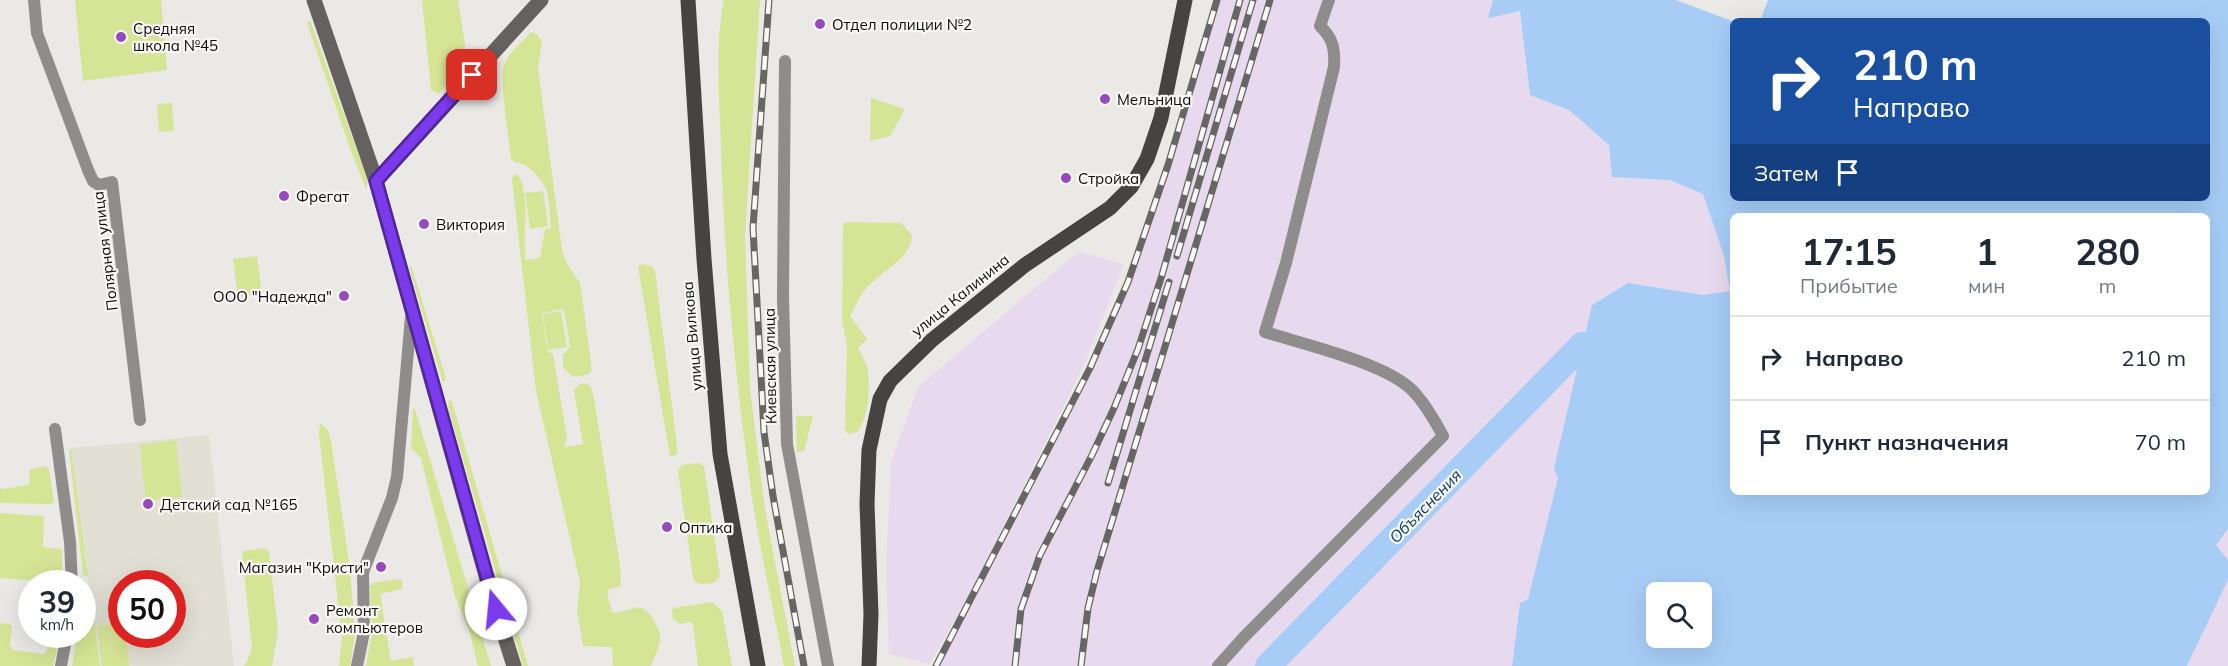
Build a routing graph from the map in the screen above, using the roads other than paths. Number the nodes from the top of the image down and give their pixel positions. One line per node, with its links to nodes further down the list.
1 (34, 0): 10 (street, Полярная улица)
2 (314, 0): 8 (main road)
3 (542, 0): 8 (main road)
4 (688, 0): 17 (main road, улица Вилкова)
5 (1185, 0): 19 (main road, улица Калинина)
6 (1329, 0): 20 (street)
7 (785, 61): 18 (street, Киевская улица)
8 (376, 181): 9 (main road)
9 (412, 312): 15 (street); 16 (main road)
10 (140, 420)
11 (55, 429): 12 (street)
12 (71, 570)
13 (64, 648): 14 (street)
14 (61, 666)
15 (357, 666)
16 (514, 666)
17 (758, 666)
18 (828, 666)
19 (869, 666)
20 (1218, 666)

